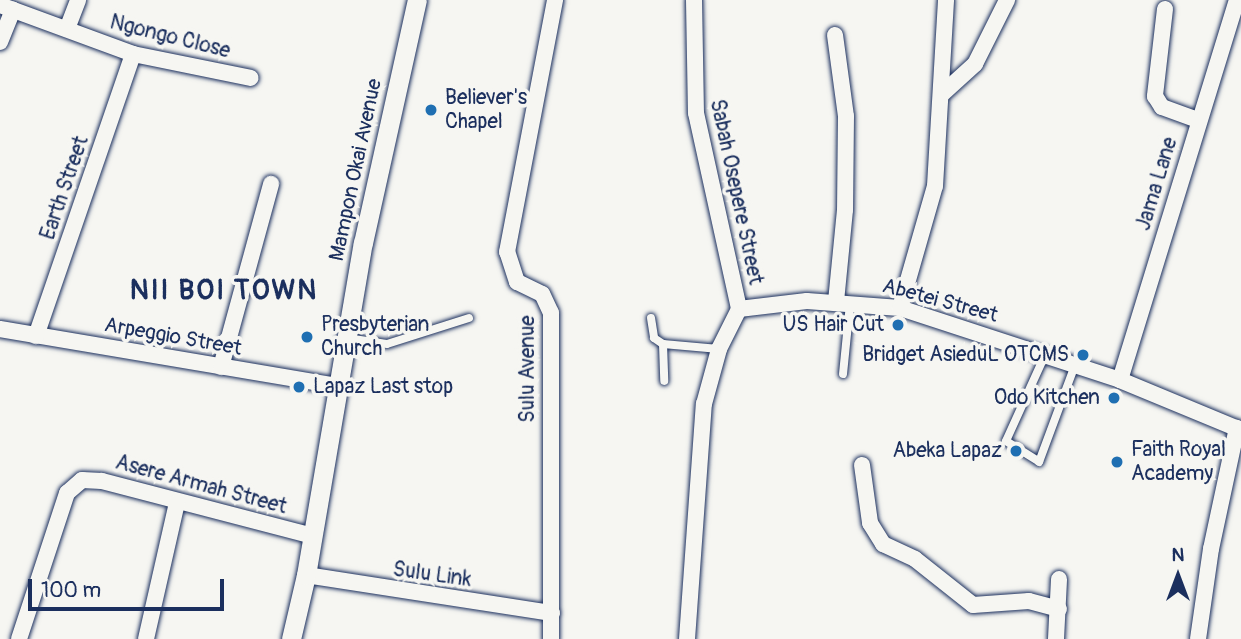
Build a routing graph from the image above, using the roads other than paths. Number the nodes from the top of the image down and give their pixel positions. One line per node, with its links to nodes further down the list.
1 (78, 0): 10 (street)
2 (417, 0): 25 (street, Mampon Okai Avenue)
3 (555, 0): 42 (street, Sulu Avenue)
4 (694, 0): 20 (street, Sabah Osepere Street)
5 (946, 0): 15 (street)
6 (1007, 0): 15 (street)
7 (1239, 0): 16 (street, Jama Lane)
8 (7, 8): 10 (street, Ngongo Close); 12 (street)
9 (1165, 9): 16 (street)
10 (67, 29): 13 (street, Ngongo Close)
11 (835, 35): 18 (street)
12 (0, 42)
13 (133, 54): 14 (street, Ngongo Close); 24 (street, Earth Street)
14 (251, 78)
15 (942, 94): 19 (street)
16 (1198, 120): 32 (street, Jama Lane)
17 (271, 184): 30 (street)
18 (843, 301): 19 (street, Abetei Street); 20 (street, Abetei Street); 31 (lane)
19 (900, 308): 28 (street, Abetei Street)
20 (739, 309): 27 (street)
21 (468, 318): 25 (lane)
22 (651, 318): 26 (lane)
23 (0, 329): 24 (street, Arpeggio Street)
24 (36, 336): 30 (street, Arpeggio Street)
25 (347, 338): 34 (street, Mampon Okai Avenue)
26 (663, 344): 27 (lane); 33 (lane)
27 (719, 349): 47 (street)
28 (1045, 355): 29 (street, Abetei Street); 29 (lane)
29 (1075, 365): 32 (street, Abetei Street)
30 (221, 367): 34 (street, Arpeggio Street)
31 (843, 374)
32 (1120, 380): 35 (street, Abetei Street)
33 (664, 381)
34 (338, 386): 38 (street, Mampon Okai Avenue)
35 (1239, 429): 49 (street)
36 (862, 465): 41 (street)
37 (177, 502): 38 (street, Asere Armah Street); 43 (street, Asere Armah Street); 44 (street)
38 (313, 536): 39 (street, Mampon Okai Avenue)
39 (306, 575): 42 (street, Sulu Link); 45 (street, Mampon Okai Avenue)
40 (1059, 579): 41 (street)
41 (1059, 609): 48 (street)
42 (552, 613): 46 (street, Sulu Avenue)
43 (19, 639)
44 (146, 639)
45 (290, 639)
46 (551, 639)
47 (687, 639)
48 (1056, 639)
49 (1198, 639)

